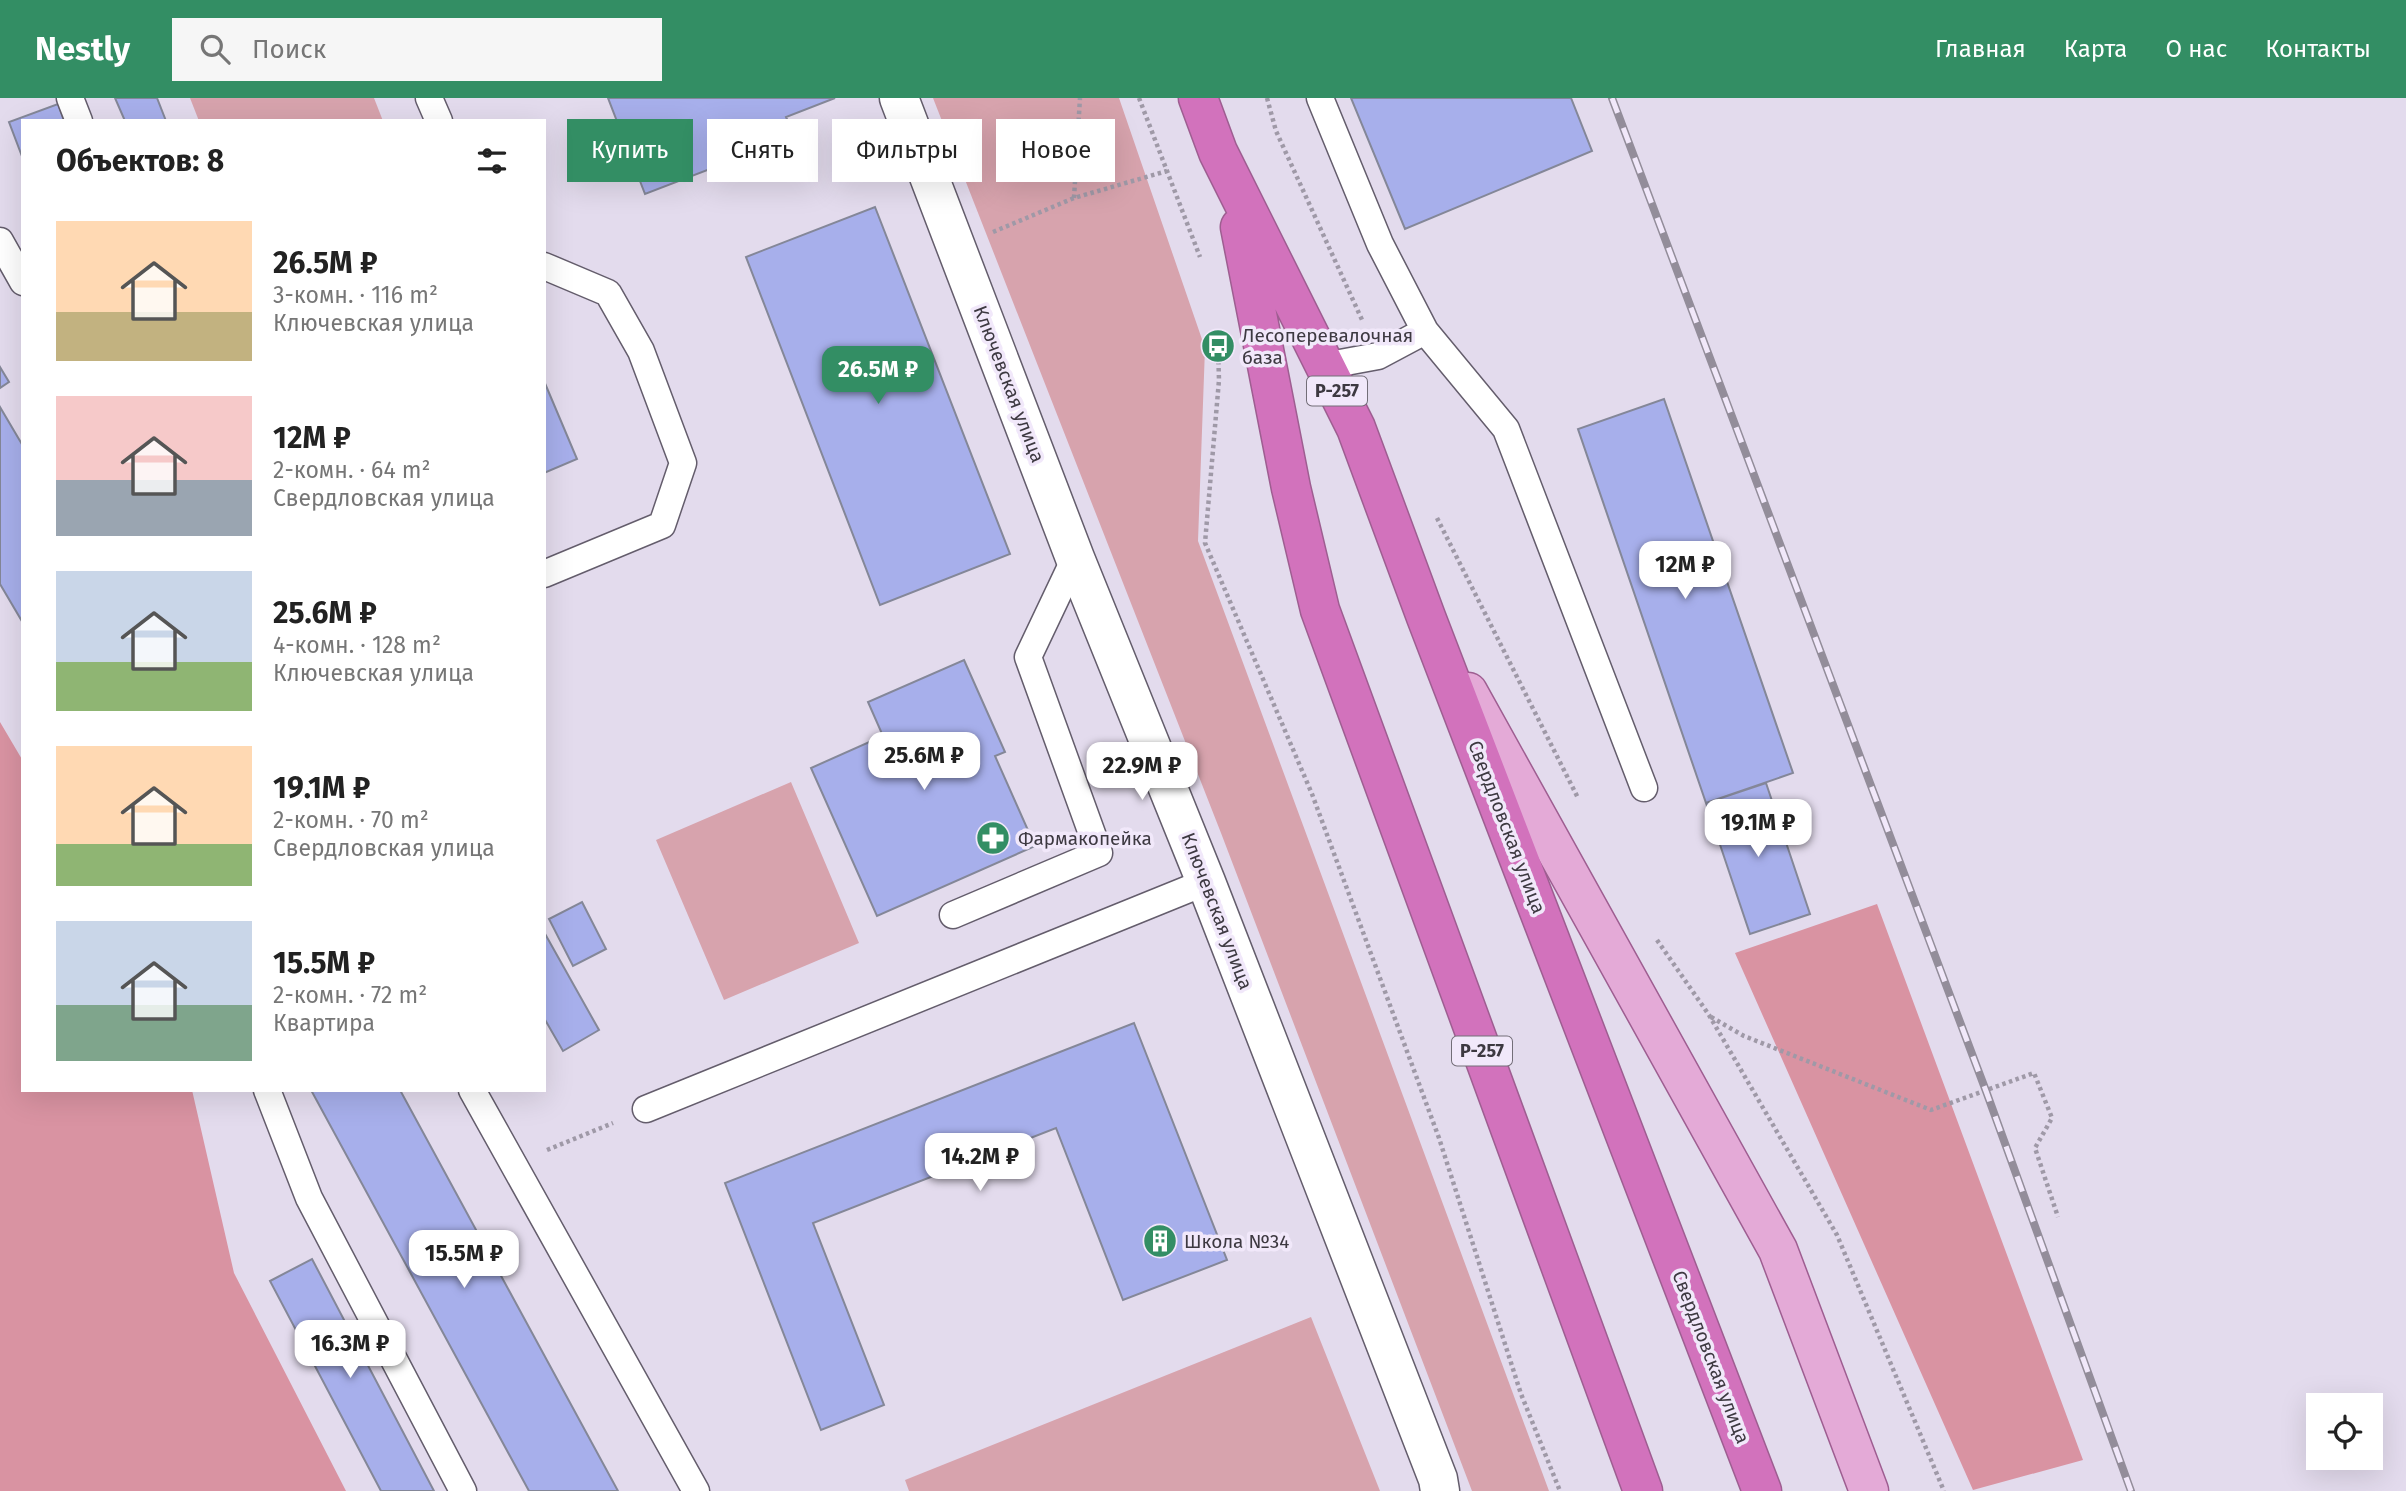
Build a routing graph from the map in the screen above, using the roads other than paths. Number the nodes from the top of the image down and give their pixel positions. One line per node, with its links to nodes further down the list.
1 (70, 98): 6 (lane)
2 (429, 98): 7 (lane)
3 (899, 98): 14 (street, Ключевская улица)
4 (1198, 98): 8 (highway, Свердловская улица / Р-257)
5 (1320, 98): 12 (lane)
6 (78, 119)
7 (438, 119)
8 (1229, 174): 13 (highway, Свердловская улица / Р-257); 26 (highway, Свердловская улица / Р-257)
9 (0, 241): 11 (lane)
10 (546, 268): 15 (lane)
11 (21, 278)
12 (1425, 331): 13 (lane); 17 (lane)
13 (1324, 366): 16 (highway, Свердловская улица / Р-257)
14 (1075, 558): 18 (street, Ключевская улица); 19 (lane)
15 (546, 573)
16 (1426, 617): 27 (highway, Свердловская улица / Р-257); 28 (main road)
17 (1644, 788)
18 (1206, 883): 22 (lane); 25 (street, Ключевская улица)
19 (953, 915)
20 (268, 1092): 23 (lane)
21 (473, 1092): 24 (lane)
22 (646, 1109)
23 (463, 1491)
24 (696, 1491)
25 (1440, 1491)
26 (1643, 1491)
27 (1762, 1491)
28 (1869, 1491)

